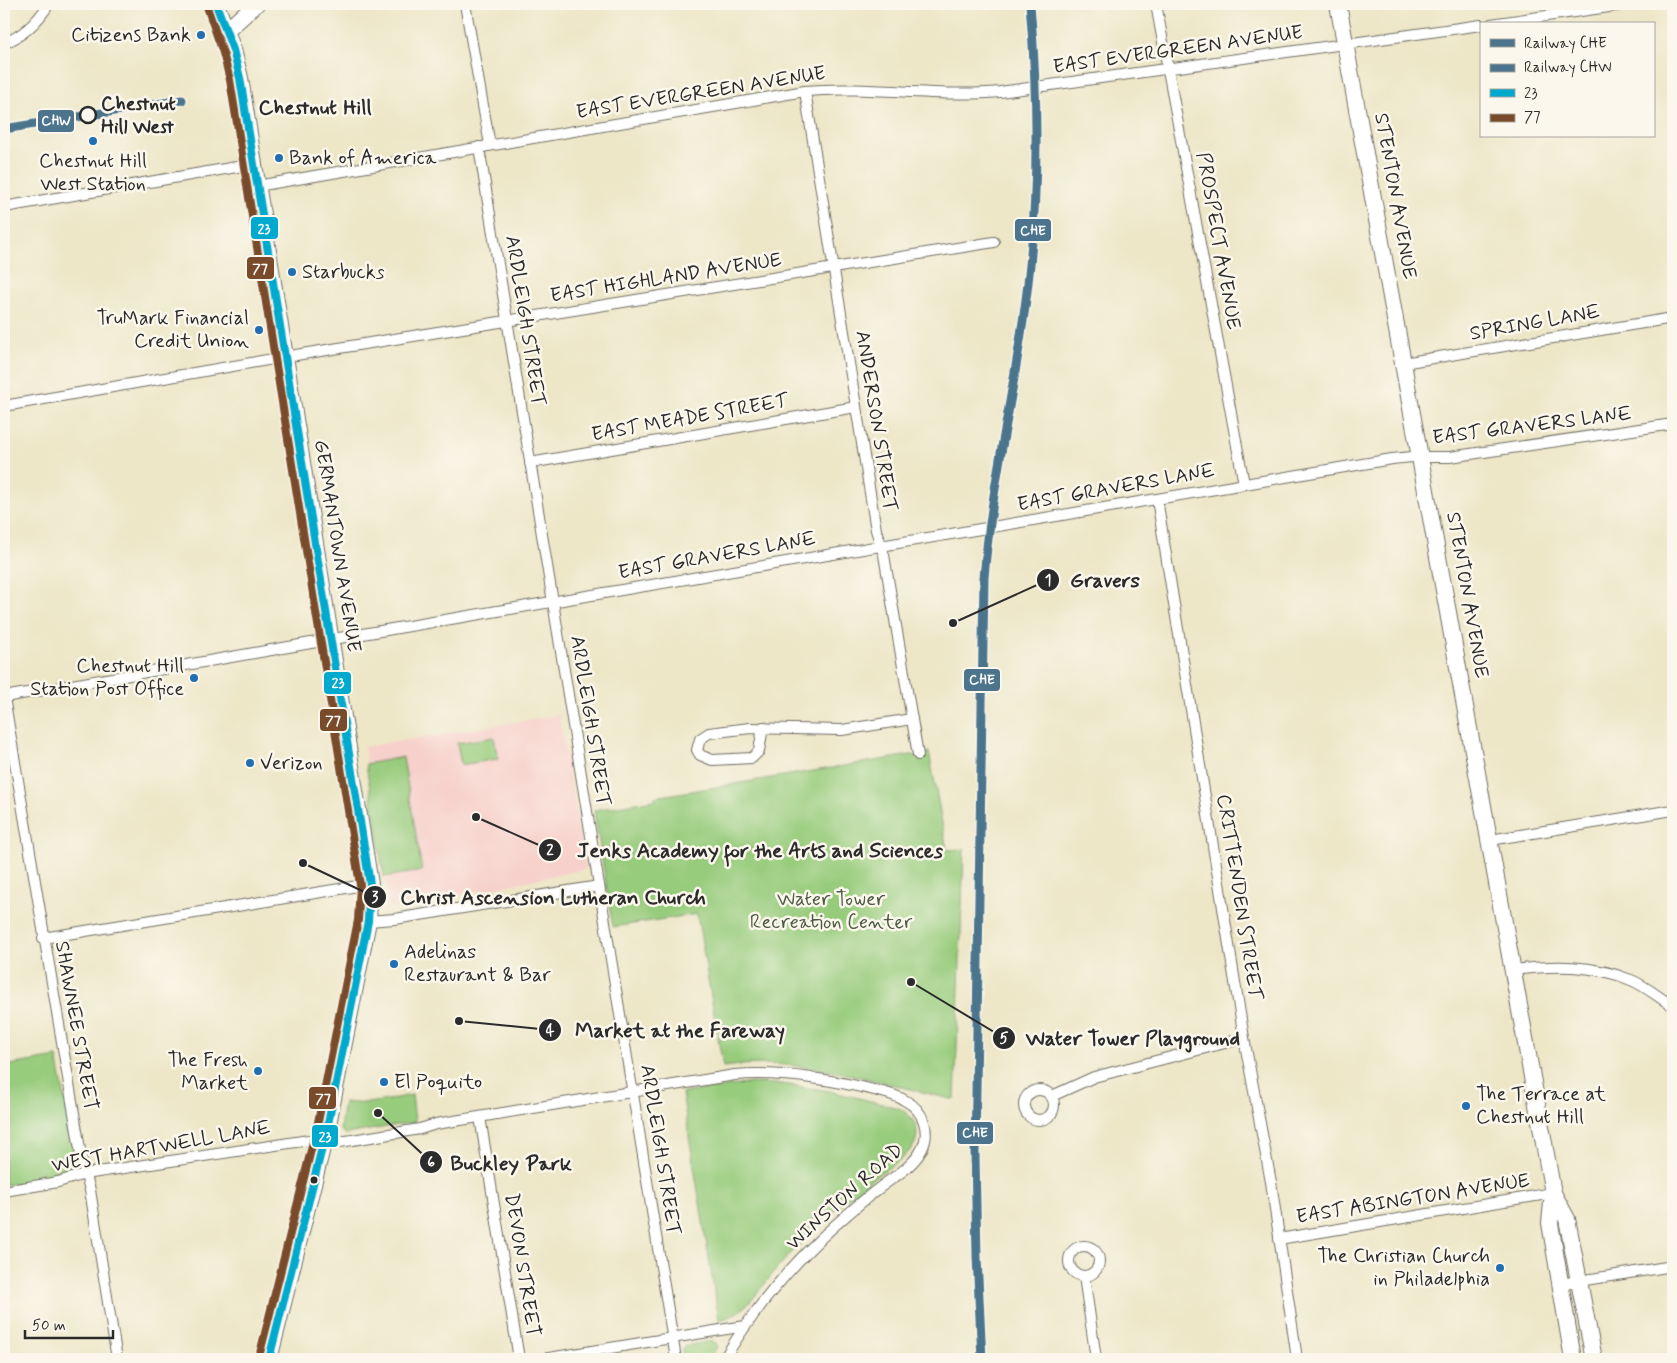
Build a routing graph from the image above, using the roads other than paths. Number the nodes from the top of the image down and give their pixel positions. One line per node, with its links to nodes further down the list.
1 (49, 4): 11 (street)
2 (216, 4): 10 (main road, GERMANTOWN AVENUE)
3 (256, 4): 10 (main road)
4 (465, 4): 15 (street)
5 (1156, 4): 13 (street, PROSPECT AVENUE)
6 (1338, 4): 12 (main road, STENTON AVENUE)
7 (1629, 4): 8 (street)
8 (1505, 22)
9 (1480, 25): 12 (street, EAST EVERGREEN AVENUE)
10 (226, 31): 17 (main road, GERMANTOWN AVENUE)
11 (4, 43)
12 (1346, 44): 13 (street, EAST EVERGREEN AVENUE); 25 (main road, STENTON AVENUE)
13 (1168, 68): 14 (street, EAST EVERGREEN AVENUE); 31 (street, PROSPECT AVENUE)
14 (805, 91): 15 (street, EAST EVERGREEN AVENUE); 21 (street, ANDERSON STREET)
15 (490, 145): 16 (street, EAST EVERGREEN AVENUE)
16 (479, 147): 18 (street, EAST EVERGREEN AVENUE); 23 (street, ARDLEIGH STREET)
17 (254, 164): 18 (main road, GERMANTOWN AVENUE); 19 (street)
18 (258, 186): 24 (main road, GERMANTOWN AVENUE)
19 (4, 207)
20 (994, 242): 21 (street, EAST HIGHLAND AVENUE)
21 (834, 268): 23 (street, EAST HIGHLAND AVENUE); 27 (street, ANDERSON STREET)
22 (1673, 318): 25 (street, SPRING LANE)
23 (507, 321): 24 (street, EAST HIGHLAND AVENUE); 30 (street, ARDLEIGH STREET)
24 (285, 357): 26 (street, EAST HIGHLAND AVENUE); 35 (main road, GERMANTOWN AVENUE)
25 (1403, 363): 29 (main road, STENTON AVENUE)
26 (4, 406)
27 (856, 407): 30 (street, EAST MEADE STREET); 33 (street, ANDERSON STREET)
28 (1673, 424): 29 (street, EAST GRAVERS LANE)
29 (1421, 457): 31 (street, EAST GRAVERS LANE); 41 (main road, STENTON AVENUE)
30 (530, 463): 34 (street, ARDLEIGH STREET)
31 (1244, 484): 32 (street, EAST GRAVERS LANE)
32 (1157, 499): 33 (street, EAST GRAVERS LANE); 48 (street, CRITTENDEN STREET)
33 (881, 546): 34 (street, EAST GRAVERS LANE); 37 (street, ANDERSON STREET)
34 (553, 602): 35 (street, EAST GRAVERS LANE); 43 (street, ARDLEIGH STREET)
35 (330, 640): 36 (street, EAST GRAVERS LANE); 42 (main road, GERMANTOWN AVENUE)
36 (4, 697): 45 (street, SHAWNEE STREET)
37 (912, 719): 38 (street); 39 (street, ANDERSON STREET)
38 (763, 727): 38 (street)
39 (918, 755)
40 (1673, 810): 41 (street)
41 (1490, 840): 46 (main road, STENTON AVENUE)
42 (370, 884): 44 (main road, GERMANTOWN AVENUE); 45 (street)
43 (599, 886): 44 (street); 49 (street, ARDLEIGH STREET)
44 (368, 921): 53 (main road, GERMANTOWN AVENUE)
45 (43, 938): 54 (street, SHAWNEE STREET)
46 (1513, 970): 47 (street); 56 (main road, STENTON AVENUE)
47 (1673, 1006)
48 (1244, 1038): 50 (street); 57 (street, CRITTENDEN STREET)
49 (633, 1091): 51 (street, WEST HARTWELL LANE); 52 (street, WEST HARTWELL LANE); 63 (street, ARDLEIGH STREET)
50 (1052, 1096)
51 (480, 1117): 53 (street, WEST HARTWELL LANE); 66 (street, DEVON STREET)
52 (926, 1128): 62 (street, WINSTON ROAD)
53 (324, 1141): 54 (street, WEST HARTWELL LANE); 65 (main road, GERMANTOWN AVENUE)
54 (85, 1174): 55 (street, WEST HARTWELL LANE); 64 (street, SHAWNEE STREET)
55 (4, 1191)
56 (1553, 1193): 57 (street, EAST ABINGTON AVENUE); 60 (main road, STENTON AVENUE); 61 (main road, STENTON AVENUE)
57 (1279, 1239): 71 (street, CRITTENDEN STREET)
58 (1673, 1266): 60 (street)
59 (1084, 1276): 70 (street)
60 (1580, 1280): 61 (street); 73 (main road, STENTON AVENUE)
61 (1560, 1284): 72 (main road, STENTON AVENUE)
62 (745, 1326): 63 (street); 69 (street, WINSTON ROAD)
63 (673, 1338): 67 (street); 68 (street, ARDLEIGH STREET)
64 (117, 1359)
65 (269, 1359)
66 (520, 1359)
67 (544, 1359)
68 (676, 1359)
69 (724, 1359)
70 (1096, 1359)
71 (1297, 1359)
72 (1573, 1359)
73 (1594, 1359)

